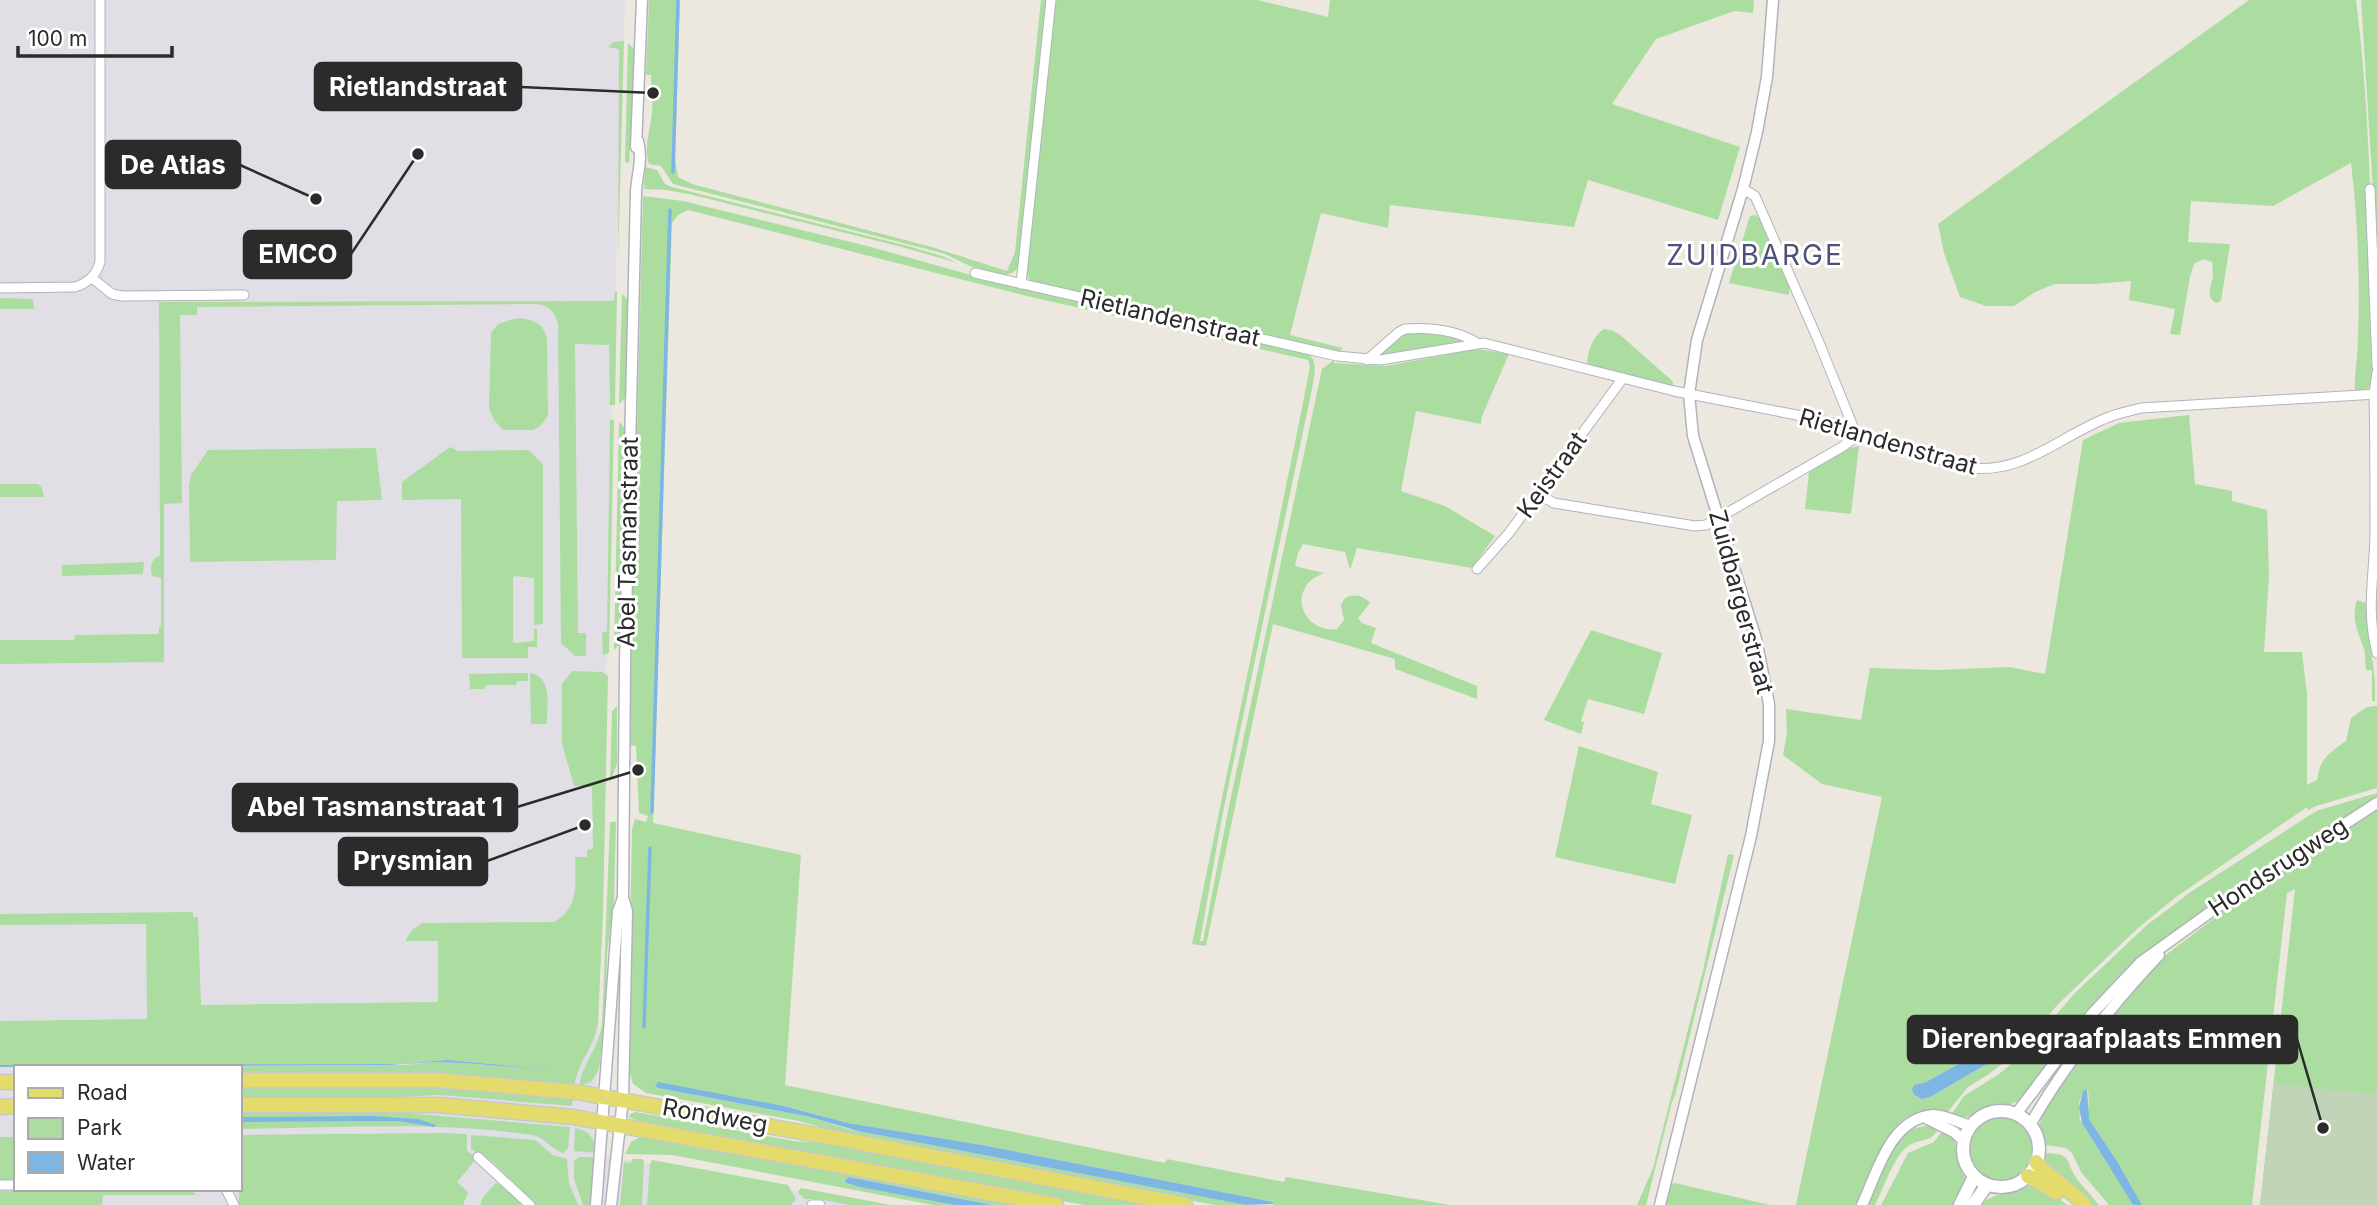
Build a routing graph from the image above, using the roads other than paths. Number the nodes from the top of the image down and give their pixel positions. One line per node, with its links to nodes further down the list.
1 (100, 0): 8 (street)
2 (642, 0): 25 (street, Abel Tasmanstraat)
3 (1051, 0): 9 (street)
4 (1773, 0): 5 (street, Zuidbargerstraat)
5 (1743, 189): 17 (street, Zuidbargerstraat); 19 (street)
6 (2370, 189): 14 (street)
7 (975, 273): 9 (street, Rietlandenstraat)
8 (92, 278): 10 (street); 11 (street)
9 (1021, 284): 13 (street, Rietlandenstraat)
10 (0, 288)
11 (244, 295)
12 (1477, 343): 13 (street, Rietlandenstraat); 13 (street, Rietlandenstraat); 16 (street, Rietlandenstraat)
13 (1367, 360)
14 (2377, 366)
15 (2377, 372): 18 (street)
16 (1623, 379): 17 (street, Rietlandenstraat); 20 (street, Keistraat)
17 (1689, 394): 19 (street, Rietlandenstraat); 21 (street, Zuidbargerstraat)
18 (2376, 394): 19 (street, Rietlandenstraat); 23 (street)
19 (1857, 436): 21 (street)
20 (1538, 494): 21 (street); 22 (street, Keistraat)
21 (1718, 520): 50 (street, Zuidbargerstraat)
22 (1477, 569)
23 (2377, 653)
24 (2377, 803): 26 (street, Hondsrugweg)
25 (623, 898): 28 (street, Abel Tasmanstraat); 29 (street, Abel Tasmanstraat)
26 (2181, 933): 31 (street, Hondsrugweg); 35 (street, Hondsrugweg)
27 (242, 1080): 28 (main road, Rondweg)
28 (605, 1097): 29 (main road, Rondweg); 33 (street, Abel Tasmanstraat)
29 (623, 1099): 34 (street, Abel Tasmanstraat); 49 (main road, Rondweg)
30 (242, 1105): 33 (main road, Rondweg)
31 (2016, 1114): 35 (main road); 36 (main road)
32 (1926, 1118): 36 (street); 37 (street); 51 (street)
33 (603, 1121): 34 (main road, Rondweg); 44 (street, Abel Tasmanstraat)
34 (620, 1124): 45 (street, Abel Tasmanstraat); 48 (main road, Rondweg)
35 (2030, 1125): 39 (main road)
36 (1971, 1126): 37 (main road)
37 (1964, 1141): 41 (main road)
38 (478, 1157): 43 (street)
39 (2036, 1162): 40 (main road); 55 (main road)
40 (2028, 1176): 42 (main road); 54 (main road)
41 (1974, 1177): 42 (main road); 52 (main road)
42 (1987, 1185): 53 (main road)
43 (530, 1205)
44 (596, 1205)
45 (611, 1205)
46 (812, 1205): 47 (street)
47 (820, 1205)
48 (1056, 1205)
49 (1185, 1205)
50 (1660, 1205)
51 (1862, 1205)
52 (1960, 1205)
53 (1973, 1205)
54 (2071, 1205)
55 (2084, 1205)

